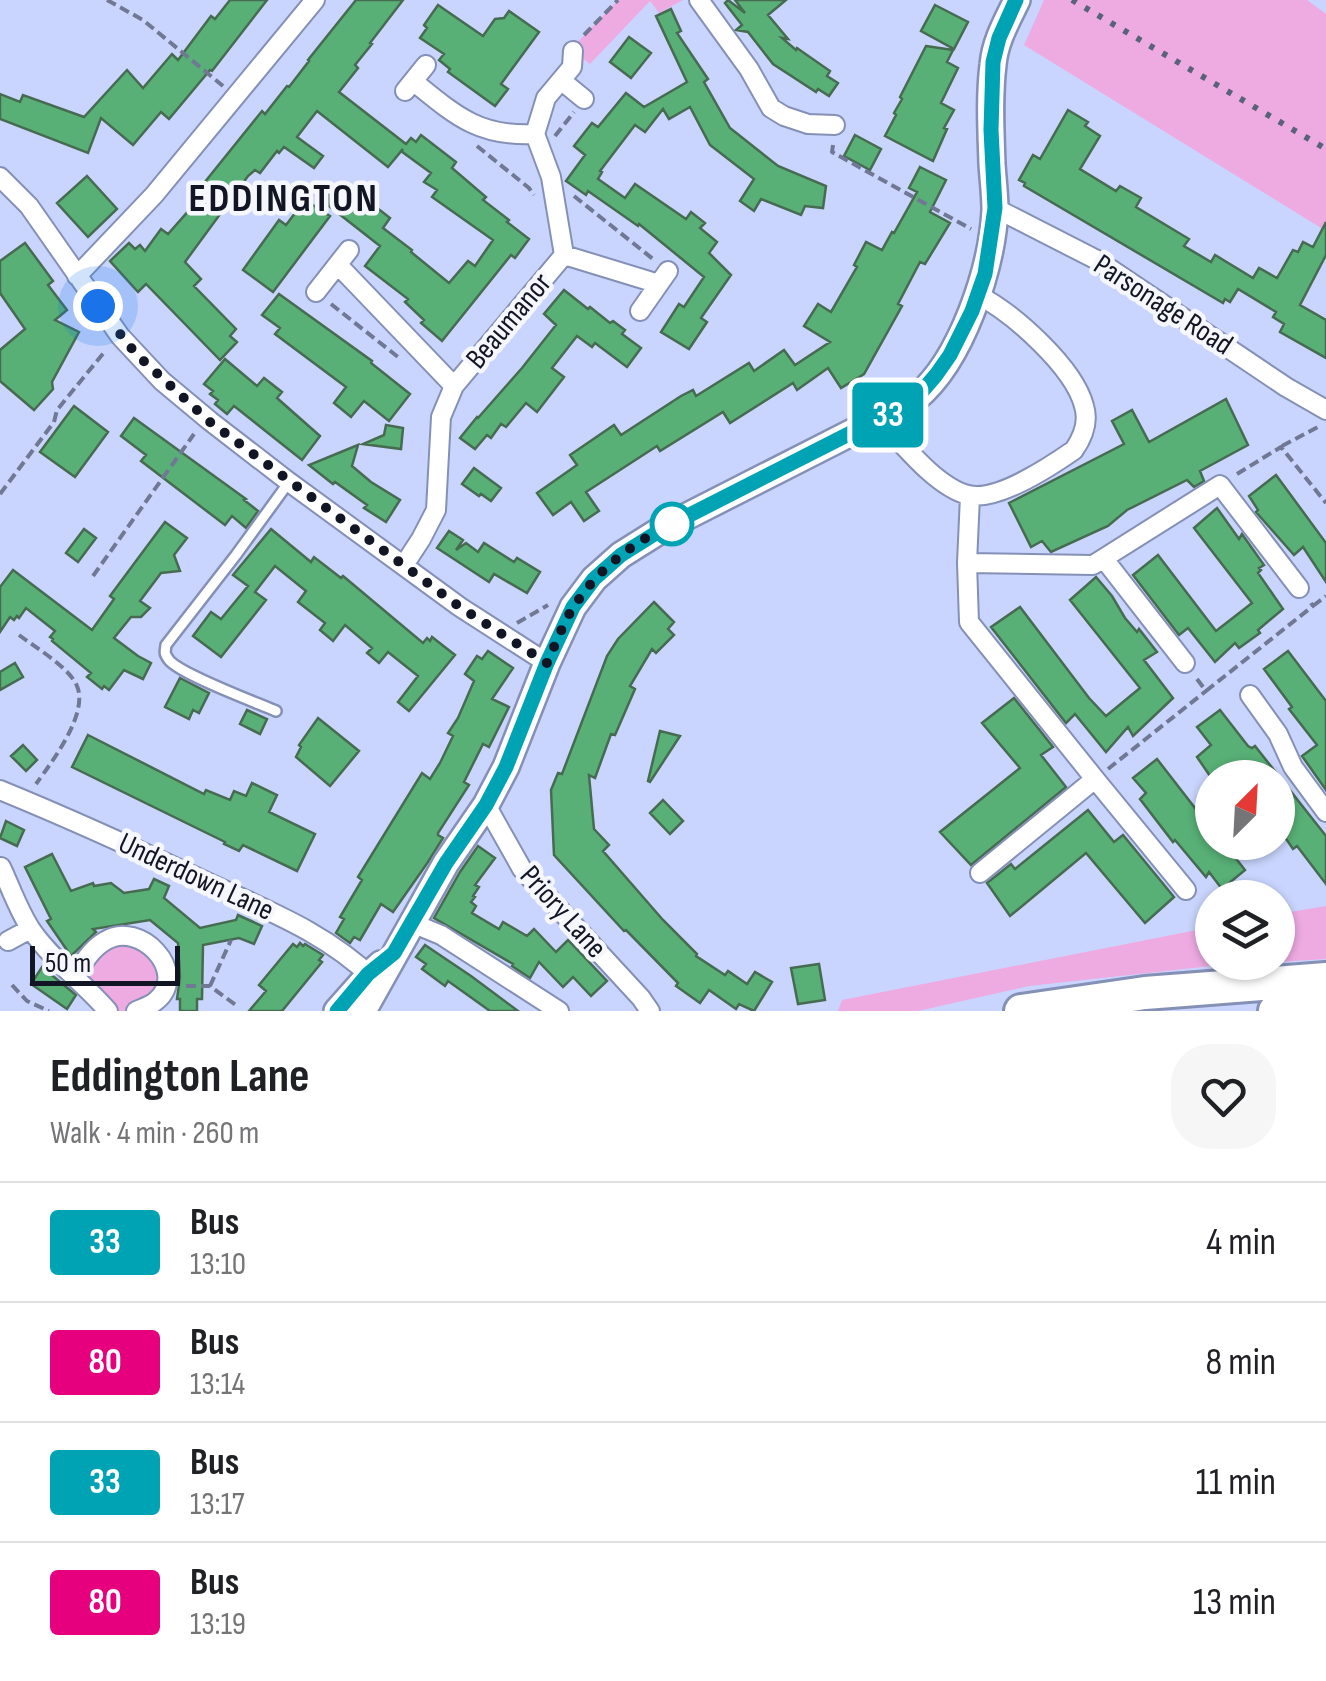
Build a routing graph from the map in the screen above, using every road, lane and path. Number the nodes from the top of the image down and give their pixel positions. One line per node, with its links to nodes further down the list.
1 (107, 0): 9 (path)
2 (315, 0): 9 (street)
3 (618, 0): 6 (path)
4 (699, 0): 11 (street)
5 (1016, 0): 16 (main road)
6 (574, 50): 8 (street)
7 (426, 65): 13 (street)
8 (562, 81): 10 (street); 13 (street)
9 (236, 96): 20 (street)
10 (584, 99): 13 (path)
11 (835, 126): 18 (path)
12 (472, 143): 17 (path)
13 (539, 143): 15 (street, Beaumanor)
14 (0, 177): 20 (street)
15 (551, 177): 17 (street, Beaumanor); 21 (path)
16 (995, 208): 18 (main road); 28 (street, Parsonage Road)
17 (560, 226): 19 (street, Beaumanor)
18 (992, 241): 23 (main road)
19 (564, 255): 21 (street, Beaumanor); 27 (street, Beaumanor)
20 (77, 276): 25 (street)
21 (664, 278): 24 (street)
22 (316, 292): 26 (path); 27 (street, Beaumanor)
23 (978, 295): 30 (main road); 36 (street)
24 (640, 312)
25 (120, 336): 29 (street); 35 (path)
26 (405, 362)
27 (454, 386): 40 (street, Beaumanor)
28 (1326, 410)
29 (206, 418): 33 (street); 41 (path)
30 (880, 420): 36 (street); 46 (main road)
31 (1326, 426): 32 (path)
32 (1280, 447): 34 (path); 37 (path)
33 (289, 482): 40 (street); 50 (lane)
34 (1220, 485): 38 (street); 42 (street)
35 (0, 494)
36 (970, 496): 39 (street)
37 (1326, 503)
38 (1104, 560): 39 (street); 47 (street)
39 (967, 563): 51 (street)
40 (404, 566): 46 (street)
41 (93, 576)
42 (1299, 588): 44 (path)
43 (1326, 596): 44 (path)
44 (1313, 606): 48 (path)
45 (19, 635): 53 (path)
46 (547, 663): 54 (main road)
47 (1186, 663): 48 (path)
48 (1206, 691): 51 (path)
49 (1250, 695): 55 (street)
50 (276, 711)
51 (1095, 778): 57 (street); 58 (street)
52 (0, 790): 53 (street, Underdown Lane)
53 (24, 800): 64 (street, Underdown Lane)
54 (486, 805): 59 (main road); 77 (street, Priory Lane)
55 (1325, 809)
56 (1, 867): 60 (street)
57 (980, 873)
58 (1186, 890)
59 (412, 923): 64 (main road); 76 (street)
60 (30, 929): 62 (street); 63 (street)
61 (231, 940): 68 (path)
62 (8, 942)
63 (75, 977): 67 (street); 72 (street)
64 (374, 979): 74 (main road); 75 (main road)
65 (1326, 979): 78 (highway)
66 (12, 985): 71 (path)
67 (166, 986): 68 (path); 73 (street)
68 (210, 986): 69 (path)
69 (238, 1006)
70 (1326, 1006): 79 (highway)
71 (49, 1011)
72 (108, 1011)
73 (136, 1011)
74 (337, 1011)
75 (363, 1011)
76 (559, 1011)
77 (650, 1011)
78 (1021, 1011)
79 (1275, 1011)

